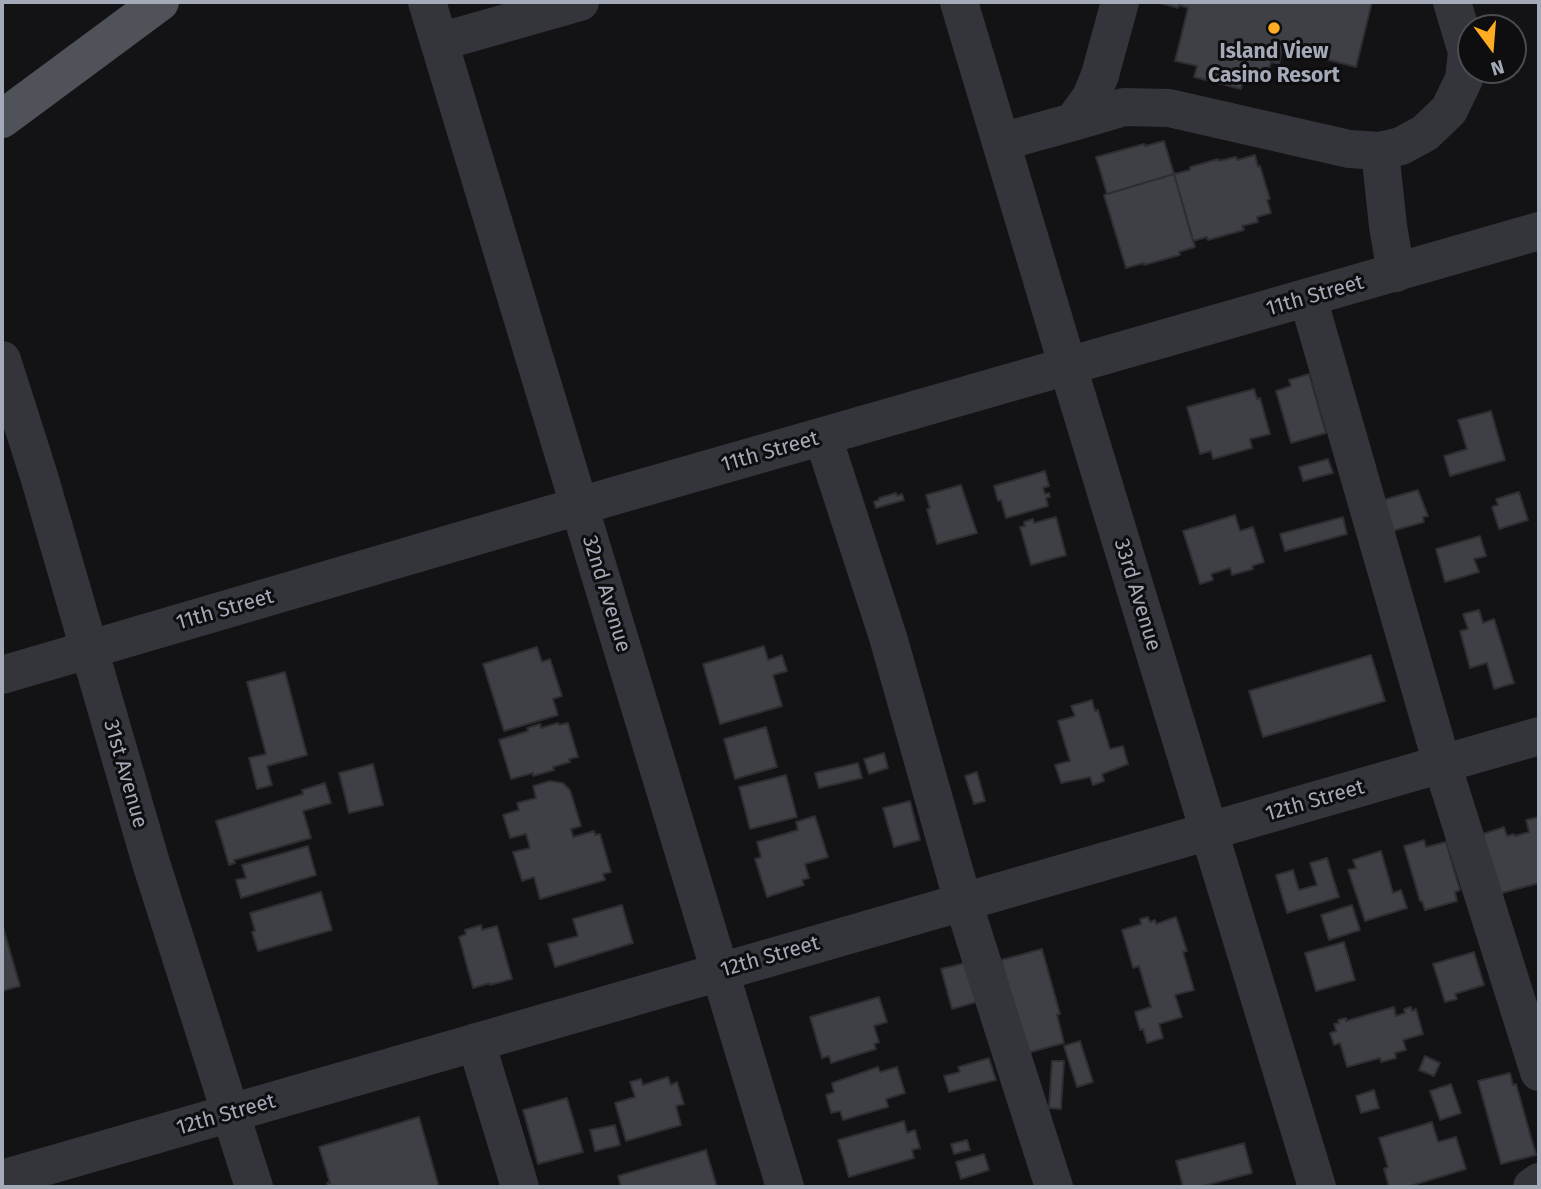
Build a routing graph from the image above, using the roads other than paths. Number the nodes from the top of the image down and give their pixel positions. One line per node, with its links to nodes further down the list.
1 (160, 2): 8 (main road)
2 (427, 2): 7 (street, 32nd Avenue)
3 (580, 2): 7 (street)
4 (959, 2): 10 (street, 33rd Avenue)
5 (1120, 2): 9 (street)
6 (1452, 2): 11 (street)
7 (439, 42): 18 (street, 32nd Avenue)
8 (2, 119)
9 (1073, 122): 10 (street); 11 (street)
10 (1001, 142): 16 (street, 33rd Avenue)
11 (1380, 151): 13 (street)
12 (1539, 232): 13 (street, 11th Street)
13 (1396, 273): 14 (street, 11th Street)
14 (1308, 298): 16 (street, 11th Street); 22 (street)
15 (2, 360): 19 (street, 31st Avenue)
16 (1068, 367): 17 (street, 11th Street); 23 (street, 33rd Avenue)
17 (823, 437): 18 (street, 11th Street); 24 (street)
18 (579, 506): 19 (street, 11th Street); 25 (street, 32nd Avenue)
19 (89, 649): 20 (street, 11th Street); 28 (street, 31st Avenue)
20 (2, 675)
21 (1539, 736): 22 (street, 12th Street)
22 (1442, 764): 23 (street, 12th Street); 27 (street)
23 (1209, 831): 24 (street, 12th Street); 35 (street, 33rd Avenue)
24 (963, 902): 25 (street, 12th Street); 34 (street)
25 (719, 972): 26 (street, 12th Street); 33 (street, 32nd Avenue)
26 (476, 1042): 28 (street, 12th Street); 32 (street)
27 (1539, 1072)
28 (231, 1114): 29 (street, 12th Street); 31 (street, 31st Avenue)
29 (2, 1179)
30 (1539, 1182): 36 (street)
31 (254, 1187)
32 (520, 1187)
33 (785, 1187)
34 (1054, 1187)
35 (1317, 1187)
36 (1532, 1187)

